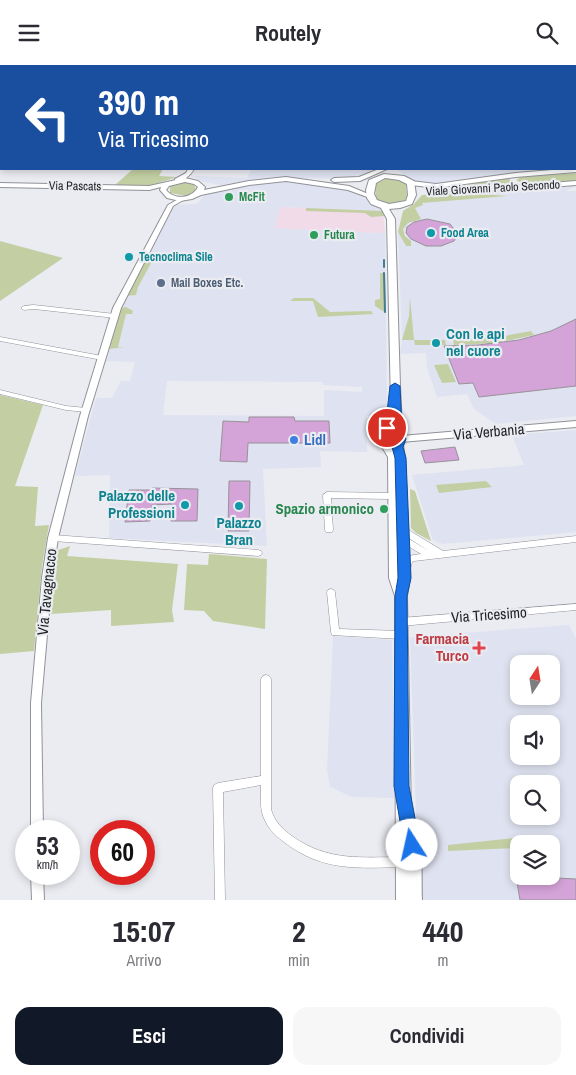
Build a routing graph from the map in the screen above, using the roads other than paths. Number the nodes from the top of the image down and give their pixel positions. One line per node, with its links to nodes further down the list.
1 (576, 170): 4 (main road, Viale Giovanni Paolo Secondo)
2 (189, 171): 8 (street); 10 (street)
3 (385, 171): 5 (main road); 7 (main road); 9 (main road)
4 (548, 171): 6 (main road, Viale Giovanni Paolo Secondo)
5 (394, 172): 11 (main road)
6 (516, 175): 11 (main road, Viale Giovanni Paolo Secondo); 17 (main road)
7 (286, 179): 15 (main road); 16 (main road)
8 (177, 180): 10 (main road); 13 (main road, Via Pascats)
9 (372, 181): 16 (main road); 20 (main road)
10 (196, 182): 15 (main road); 19 (main road)
11 (410, 183): 21 (main road)
12 (576, 183): 17 (main road, Viale Giovanni Paolo Secondo)
13 (167, 184): 18 (main road, Via Pascats); 22 (main road)
14 (0, 185): 18 (main road, Via Pascats)
15 (227, 186): 19 (main road)
16 (344, 187): 20 (main road)
17 (523, 187): 21 (main road, Viale Giovanni Paolo Secondo)
18 (149, 188): 22 (main road, Via Pascats)
19 (199, 193): 22 (main road, Via Pascats)
20 (370, 196): 23 (main road)
21 (412, 197): 24 (main road)
22 (168, 198): 27 (street, Via Tavagnacco)
23 (383, 205): 24 (main road); 25 (main road)
24 (400, 207): 25 (main road)
25 (391, 219): 30 (main road)
26 (24, 308): 27 (street)
27 (115, 316): 29 (street, Via Tavagnacco)
28 (0, 339): 29 (street)
29 (102, 359): 32 (street, Via Tavagnacco)
30 (395, 386): 34 (main road); 34 (main road)
31 (0, 392): 32 (street)
32 (86, 410): 38 (street, Via Tavagnacco)
33 (576, 424): 34 (street, Via Verbania)
34 (396, 440): 35 (main road); 36 (main road)
35 (392, 496): 37 (street); 39 (street); 44 (main road)
36 (402, 527): 39 (main road); 42 (street)
37 (329, 530)
38 (53, 538): 41 (street); 50 (street, Via Tavagnacco)
39 (403, 539): 43 (street); 44 (main road)
40 (576, 539): 42 (street)
41 (258, 553)
42 (441, 554): 43 (street)
43 (430, 555): 44 (street)
44 (402, 591): 47 (main road)
45 (331, 592): 47 (street, Via Tricesimo)
46 (576, 607): 47 (street, Via Tricesimo)
47 (401, 628): 51 (main road)
48 (266, 679): 49 (street)
49 (265, 780): 51 (street); 54 (street)
50 (37, 820)
51 (408, 862): 55 (main road); 56 (main road)
52 (38, 885): 53 (street)
53 (38, 900)
54 (220, 900)
55 (404, 900)
56 (414, 900)

